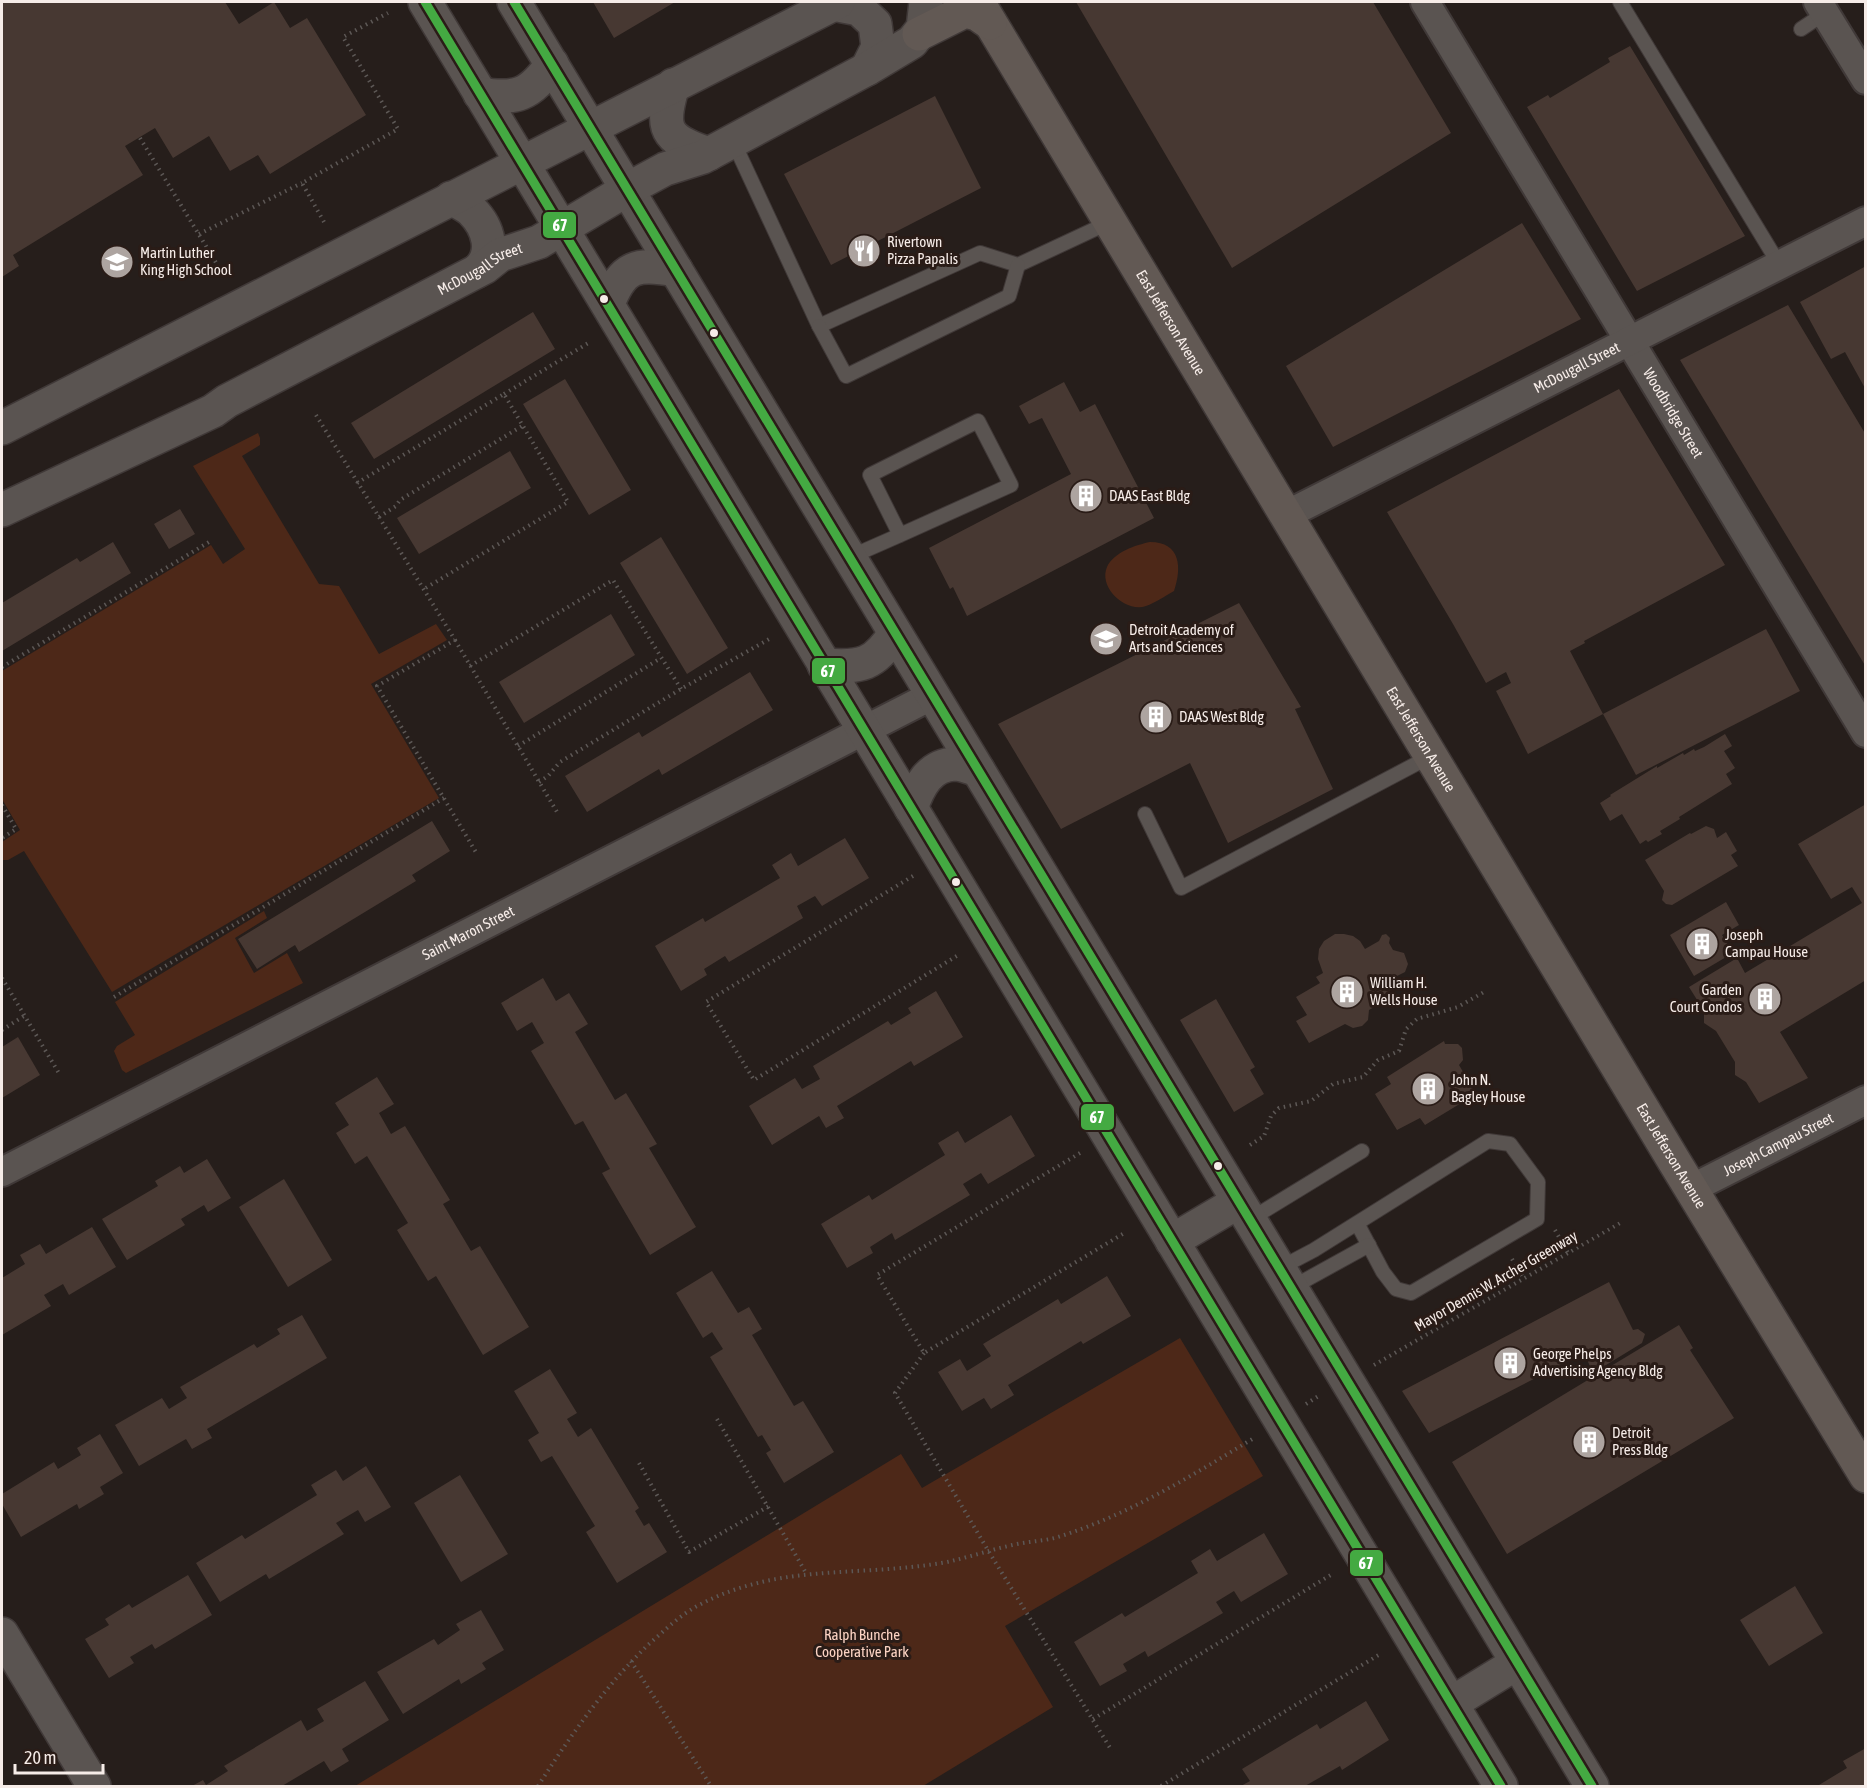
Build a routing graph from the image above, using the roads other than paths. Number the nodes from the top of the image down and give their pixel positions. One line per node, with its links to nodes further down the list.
1 (425, 2): 15 (street)
2 (514, 2): 11 (street)
3 (834, 2): 12 (street); 14 (street)
4 (926, 2): 10 (street)
5 (1425, 2): 30 (street, Woodbridge Street)
6 (1620, 2): 24 (lane)
7 (1821, 7): 9 (lane); 13 (street)
8 (984, 12): 10 (main road); 22 (main road, East Jefferson Avenue)
9 (1801, 29)
10 (919, 34): 12 (street, McDougall Street)
11 (552, 64): 15 (street); 16 (street)
12 (867, 69): 17 (street, McDougall Street)
13 (1866, 80)
14 (674, 85): 16 (street); 17 (street)
15 (480, 94): 18 (street)
16 (589, 128): 18 (street); 19 (street)
17 (721, 148): 19 (street, McDougall Street); 29 (lane)
18 (522, 163): 20 (street); 23 (street)
19 (628, 189): 23 (street, McDougall Street); 26 (street)
20 (451, 198): 27 (street); 31 (street)
21 (1866, 220): 24 (street, McDougall Street)
22 (1110, 222): 25 (lane); 33 (main road, East Jefferson Avenue)
23 (562, 229): 27 (street, McDougall Street); 28 (street)
24 (1779, 264): 30 (street, McDougall Street)
25 (1018, 265): 29 (lane); 29 (lane)
26 (676, 270): 28 (street); 35 (street)
27 (477, 271): 32 (street, McDougall Street)
28 (608, 304): 37 (street)
29 (819, 326)
30 (1629, 341): 33 (street, McDougall Street); 40 (street, Woodbridge Street)
31 (2, 428)
32 (2, 510)
33 (1286, 515): 41 (main road, East Jefferson Avenue)
34 (900, 535): 34 (lane); 35 (lane)
35 (850, 558): 36 (street)
36 (895, 633): 37 (street); 38 (street)
37 (824, 665): 39 (street)
38 (933, 695): 39 (street, Saint Maron Street); 42 (street)
39 (864, 730): 43 (street); 47 (street, Saint Maron Street)
40 (1866, 733)
41 (1431, 756): 44 (lane); 48 (main road, East Jefferson Avenue)
42 (978, 770): 43 (street); 49 (street)
43 (911, 808): 51 (street)
44 (1145, 814)
45 (1866, 1100): 48 (street, Joseph Campau Street)
46 (1362, 1151): 49 (lane)
47 (2, 1172)
48 (1691, 1189): 54 (main road, East Jefferson Avenue)
49 (1244, 1211): 51 (street); 53 (street)
50 (1357, 1223): 52 (lane); 52 (lane); 53 (lane)
51 (1172, 1241): 57 (street)
52 (1369, 1245): 53 (lane)
53 (1285, 1279): 56 (street)
54 (1866, 1476)
55 (2, 1634): 58 (street)
56 (1517, 1663): 57 (street); 60 (street)
57 (1452, 1703): 59 (street)
58 (94, 1786)
59 (1501, 1786)
60 (1592, 1786)

